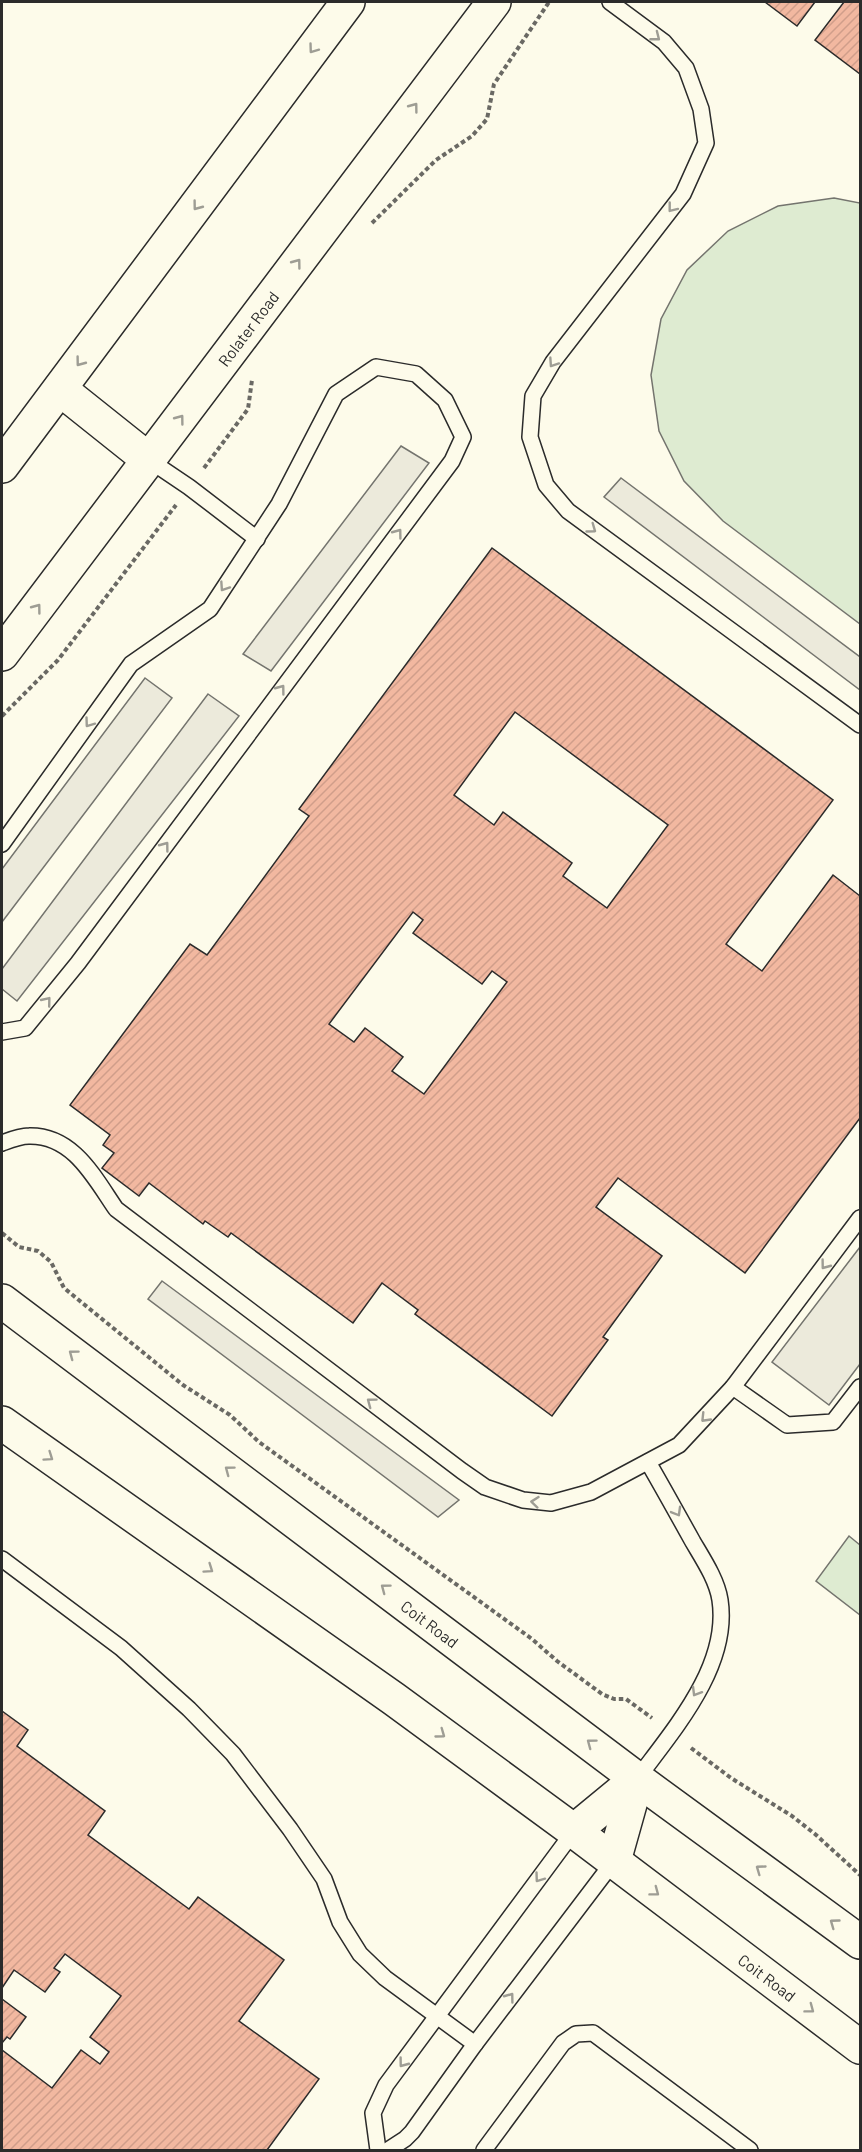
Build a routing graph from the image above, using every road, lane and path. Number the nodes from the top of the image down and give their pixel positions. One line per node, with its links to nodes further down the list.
1 (348, 2): 7 (main road, one-way to 7)
2 (494, 2): 8 (main road, Rolater Road, one-way to 2)
3 (549, 2): 5 (path)
4 (610, 2): 14 (lane, one-way to 14)
5 (369, 226)
6 (253, 372): 10 (path)
7 (60, 388): 8 (main road); 9 (main road)
8 (149, 460): 10 (lane); 12 (main road, Rolater Road, one-way to 8)
9 (2, 466)
10 (189, 487): 11 (lane); 13 (path)
11 (257, 538): 15 (lane, one-way to 15); 16 (lane, one-way to 11)
12 (2, 654)
13 (2, 716)
14 (861, 725)
15 (2, 844)
16 (2, 1032)
17 (2, 1143): 24 (lane, one-way to 17)
18 (861, 1218): 22 (lane, one-way to 22)
19 (2, 1233): 26 (path)
20 (2, 1301): 27 (main road, Coit Road, one-way to 20)
21 (861, 1387): 22 (lane)
22 (733, 1388): 24 (lane, one-way to 24)
23 (2, 1423): 28 (main road, Coit Road, one-way to 28)
24 (648, 1462): 26 (lane, one-way to 26)
25 (2, 1559): 32 (lane)
26 (671, 1732): 27 (lane); 30 (path)
27 (638, 1779): 28 (main road); 29 (main road); 31 (main road, Coit Road, one-way to 27)
28 (574, 1831): 29 (main road, Coit Road); 32 (lane, one-way to 32)
29 (614, 1861): 33 (lane, one-way to 29); 34 (main road, Coit Road, one-way to 34)
30 (861, 1875)
31 (861, 1942)
32 (438, 2016): 33 (lane); 35 (lane, one-way to 35)
33 (475, 2044): 36 (lane)
34 (861, 2047)
35 (378, 2151)
36 (388, 2151)
37 (484, 2151): 38 (lane)
38 (750, 2151)

